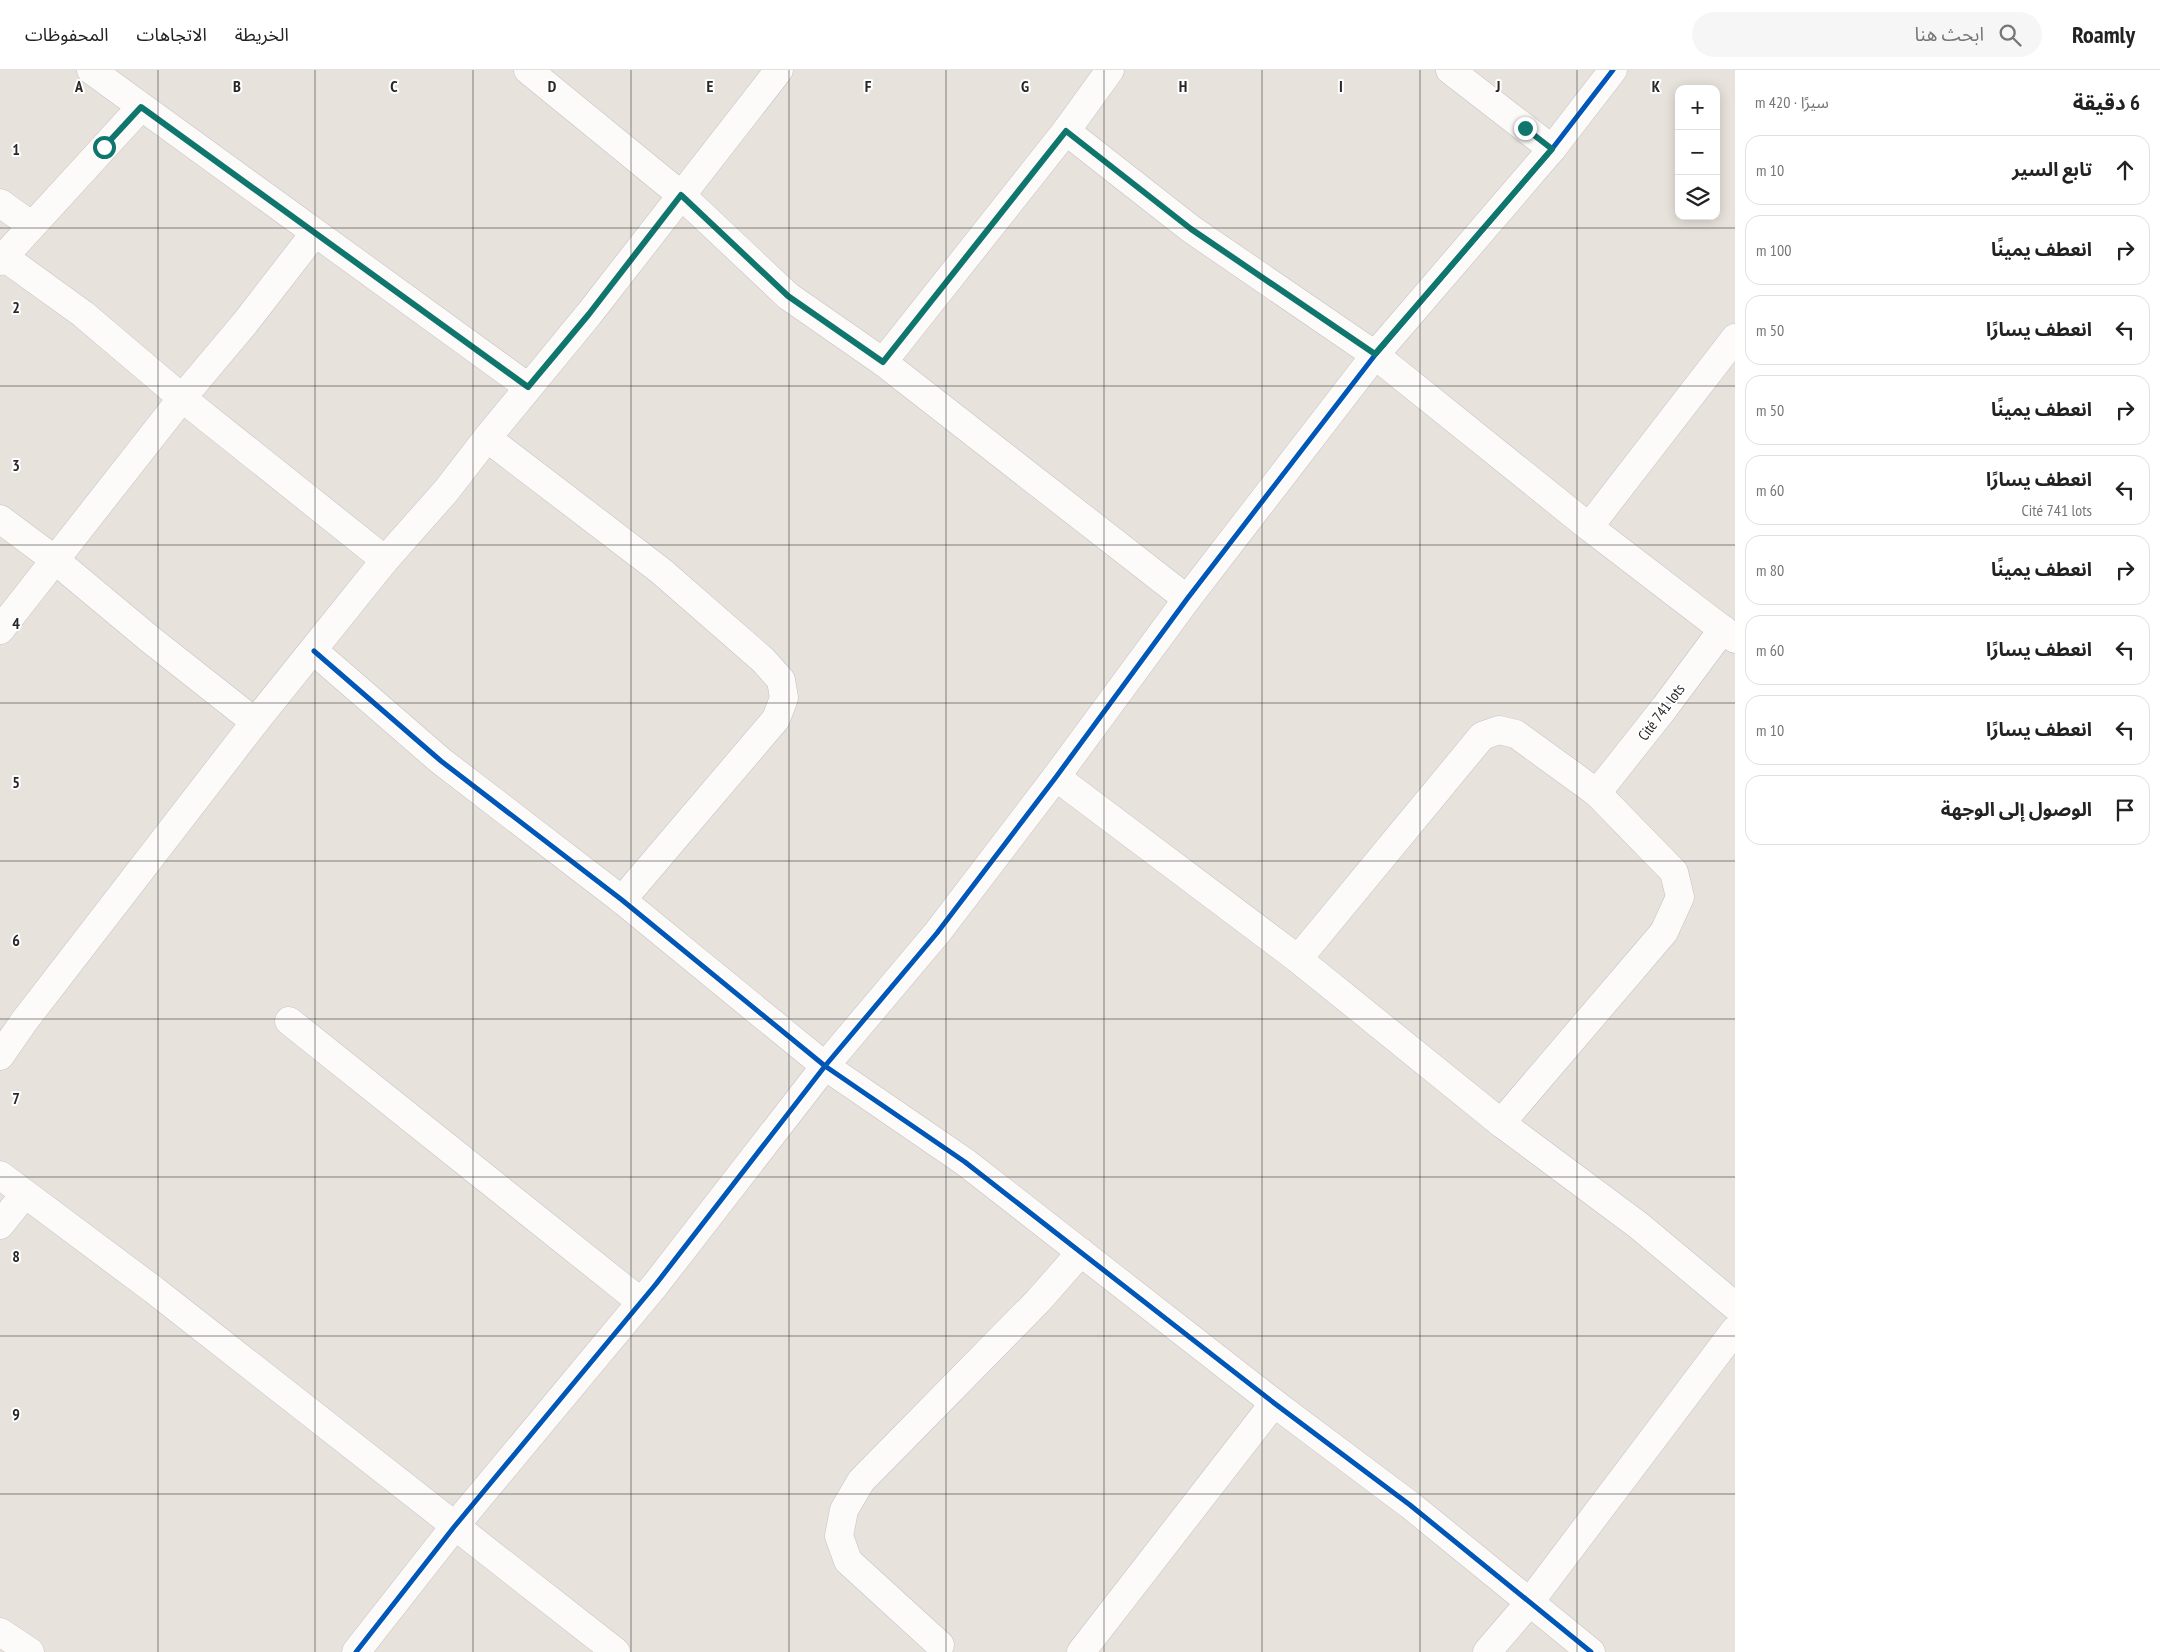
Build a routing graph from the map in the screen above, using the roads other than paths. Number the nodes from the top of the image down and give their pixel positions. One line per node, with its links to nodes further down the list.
1 (91, 70): 7 (street)
2 (528, 70): 10 (street)
3 (779, 70): 10 (street)
4 (1110, 70): 8 (street)
5 (1450, 70): 9 (street)
6 (1612, 70): 9 (street)
7 (141, 107): 12 (street); 13 (street)
8 (1066, 131): 16 (street); 17 (street)
9 (1552, 149): 16 (street)
10 (681, 195): 17 (street); 18 (street)
11 (0, 202): 12 (street)
12 (31, 226): 14 (street)
13 (314, 234): 18 (street); 19 (street)
14 (2, 259): 19 (street)
15 (1735, 338): 22 (street)
16 (1375, 354): 22 (street); 25 (street)
17 (883, 362): 25 (street)
18 (528, 387): 20 (street)
19 (182, 398): 23 (street); 24 (street)
20 (487, 438): 24 (street); 32 (street)
21 (0, 519): 23 (street)
22 (1589, 527): 27 (street)
23 (55, 560): 26 (street); 29 (street)
24 (385, 560): 28 (street)
25 (1187, 599): 30 (street)
26 (0, 630)
27 (1729, 634): 31 (street, Cité 741 lots)
28 (314, 651): 29 (street); 32 (street)
29 (256, 722): 35 (street)
30 (1056, 777): 33 (street); 36 (street)
31 (1597, 793): 33 (street); 37 (street)
32 (622, 900): 36 (street)
33 (1298, 959): 37 (street)
34 (289, 1021): 42 (street)
35 (0, 1056)
36 (825, 1066): 41 (street); 42 (street)
37 (1501, 1124): 43 (street)
38 (0, 1175): 39 (street)
39 (24, 1195): 40 (street); 46 (street)
40 (0, 1225)
41 (1081, 1252): 45 (street); 48 (street)
42 (641, 1302): 46 (street)
43 (1735, 1306)
44 (1735, 1330): 47 (street)
45 (1274, 1404): 47 (street); 51 (street)
46 (454, 1527): 49 (street); 50 (street)
47 (1529, 1603): 52 (street); 53 (street)
48 (944, 1650)
49 (356, 1652)
50 (616, 1652)
51 (1081, 1652)
52 (1487, 1652)
53 (1591, 1652)

